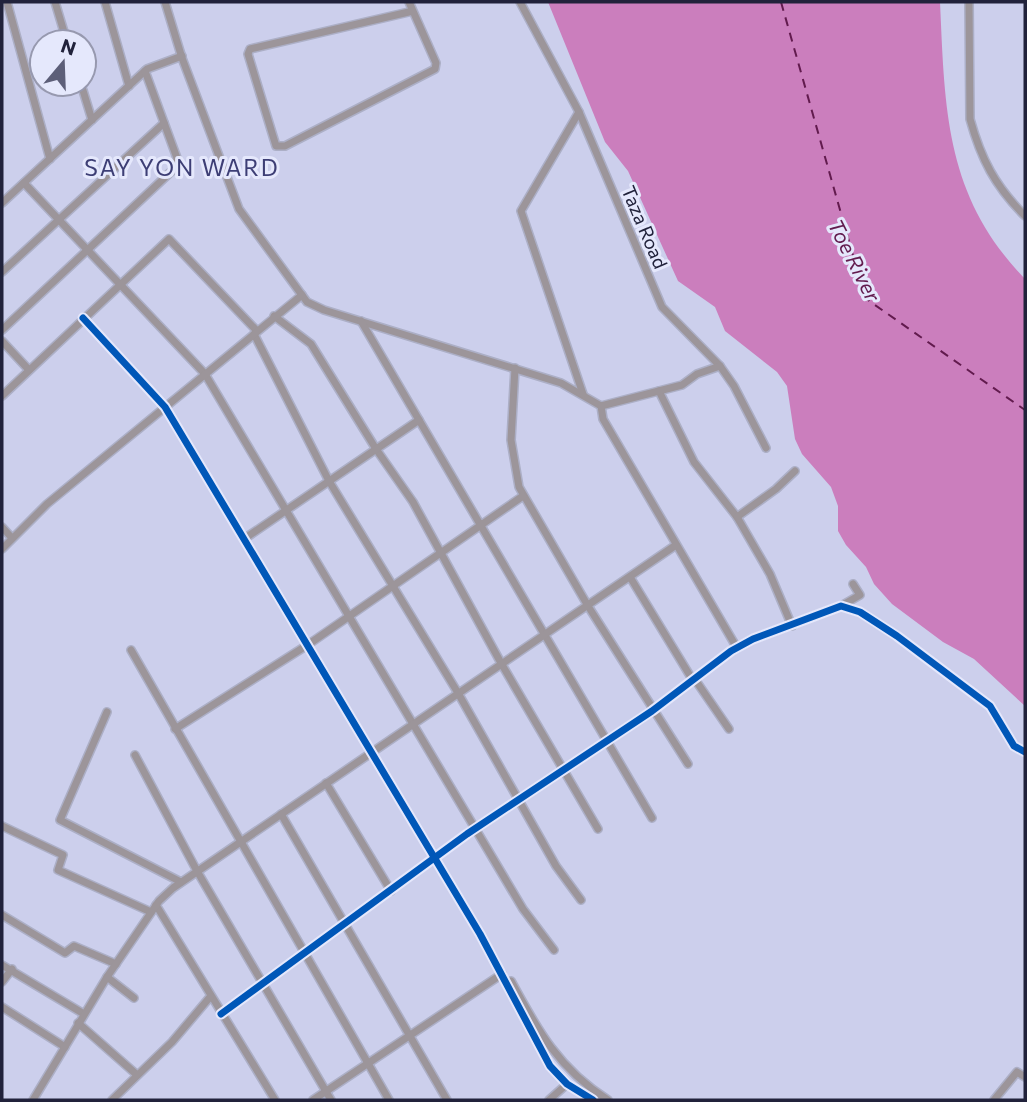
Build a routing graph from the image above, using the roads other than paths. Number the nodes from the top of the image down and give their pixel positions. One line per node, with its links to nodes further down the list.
1 (6, 2): 17 (street)
2 (55, 2): 9 (street)
3 (105, 2): 12 (street)
4 (165, 2): 10 (street)
5 (409, 2): 8 (street)
6 (520, 2): 14 (street, Taza Road)
7 (969, 2): 20 (street)
8 (413, 11): 8 (street)
9 (63, 28)
10 (182, 56): 11 (street); 25 (street)
11 (145, 71): 12 (street); 16 (street)
12 (129, 86): 15 (street)
13 (85, 98): 15 (street)
14 (579, 112): 32 (street, Taza Road); 37 (street)
15 (92, 120): 17 (street)
16 (164, 122): 21 (street); 22 (street)
17 (50, 159): 18 (street)
18 (24, 183): 19 (street); 21 (street)
19 (2, 203)
20 (1025, 216)
21 (58, 220): 22 (street); 23 (street)
22 (90, 250): 24 (street); 29 (street)
23 (2, 272)
24 (119, 285): 27 (street); 30 (street); 35 (street)
25 (302, 295): 26 (street); 28 (street)
26 (274, 316): 30 (street); 43 (street)
27 (83, 318): 34 (street); 40 (street)
28 (361, 321): 33 (street); 41 (street)
29 (2, 330)
30 (256, 332): 35 (street); 45 (street)
31 (2, 341): 34 (street)
32 (720, 366): 36 (street); 42 (street, Taza Road)
33 (515, 368): 37 (street); 46 (street)
34 (29, 370): 38 (street)
35 (205, 374): 40 (street); 47 (street)
36 (659, 391): 39 (street); 48 (street)
37 (583, 394): 39 (street)
38 (2, 396)
39 (601, 406): 53 (street)
40 (165, 407): 51 (street); 52 (street)
41 (419, 420): 43 (street); 49 (street)
42 (766, 448)
43 (376, 449): 45 (street); 55 (street)
44 (795, 471): 48 (street)
45 (329, 481): 47 (street); 58 (street)
46 (523, 496): 49 (street); 61 (street)
47 (287, 510): 52 (street); 63 (street)
48 (737, 517): 64 (street)
49 (480, 524): 55 (street); 65 (street)
50 (2, 527): 51 (street)
51 (12, 538): 54 (street)
52 (244, 538): 66 (street)
53 (676, 545): 56 (street); 67 (street)
54 (2, 549)
55 (440, 553): 58 (street); 69 (street)
56 (630, 577): 61 (street); 70 (street)
57 (853, 584): 60 (street)
58 (393, 585): 63 (street); 71 (street)
59 (867, 589): 60 (street)
60 (860, 595): 62 (street)
61 (588, 607): 65 (street); 72 (street)
62 (842, 607): 64 (street); 78 (street)
63 (350, 615): 66 (street); 74 (street)
64 (792, 626): 67 (street)
65 (544, 634): 69 (street); 77 (street)
66 (309, 644): 75 (street); 79 (street)
67 (737, 648): 70 (street)
68 (131, 650): 75 (street)
69 (501, 663): 71 (street); 82 (street)
70 (693, 679): 72 (street); 76 (street)
71 (458, 693): 74 (street); 84 (street)
72 (653, 711): 77 (street); 81 (street)
73 (107, 712): 93 (street)
74 (415, 723): 79 (street); 89 (street)
75 (175, 729): 90 (street)
76 (729, 729)
77 (607, 740): 82 (street); 86 (street)
78 (1025, 752)
79 (371, 753): 83 (street); 91 (street)
80 (135, 755): 92 (street)
81 (688, 764)
82 (565, 772): 84 (street); 88 (street)
83 (326, 783): 85 (street); 94 (street)
84 (518, 799): 89 (street); 95 (street)
85 (281, 814): 90 (street); 99 (street)
86 (652, 818)
87 (2, 827): 97 (street)
88 (598, 829)
89 (476, 830): 91 (street); 100 (street)
90 (242, 841): 92 (street); 101 (street)
91 (435, 859): 94 (street); 105 (street)
92 (197, 871): 93 (street); 108 (street)
93 (181, 882): 96 (street)
94 (391, 891): 99 (street)
95 (581, 900)
96 (156, 905): 97 (street); 110 (street)
97 (151, 912): 102 (street)
98 (2, 915): 102 (street)
99 (346, 924): 101 (street); 116 (street)
100 (554, 950)
101 (307, 952): 108 (street); 118 (street)
102 (116, 964): 106 (street)
103 (2, 965): 104 (street)
104 (12, 969): 107 (street); 113 (street)
105 (502, 974): 109 (street); 116 (street)
106 (107, 977): 111 (street); 113 (street)
107 (2, 982)
108 (263, 983): 114 (street); 122 (street)
109 (506, 983): 121 (street); 132 (street)
110 (211, 997): 114 (street); 119 (street)
111 (134, 998)
112 (2, 1007): 117 (street)
113 (83, 1014): 115 (street)
114 (221, 1014): 125 (street)
115 (78, 1023): 117 (street); 119 (street)
116 (411, 1034): 118 (street); 129 (street)
117 (65, 1047): 123 (street)
118 (368, 1061): 122 (street); 128 (street)
119 (136, 1074): 124 (street)
120 (1025, 1077): 133 (street)
121 (567, 1084): 130 (street); 131 (street)
122 (326, 1091): 126 (street); 127 (street)
123 (33, 1100)
124 (112, 1100)
125 (275, 1100)
126 (313, 1100)
127 (331, 1100)
128 (389, 1100)
129 (447, 1100)
130 (549, 1100)
131 (593, 1100)
132 (608, 1100)
133 (994, 1100)

